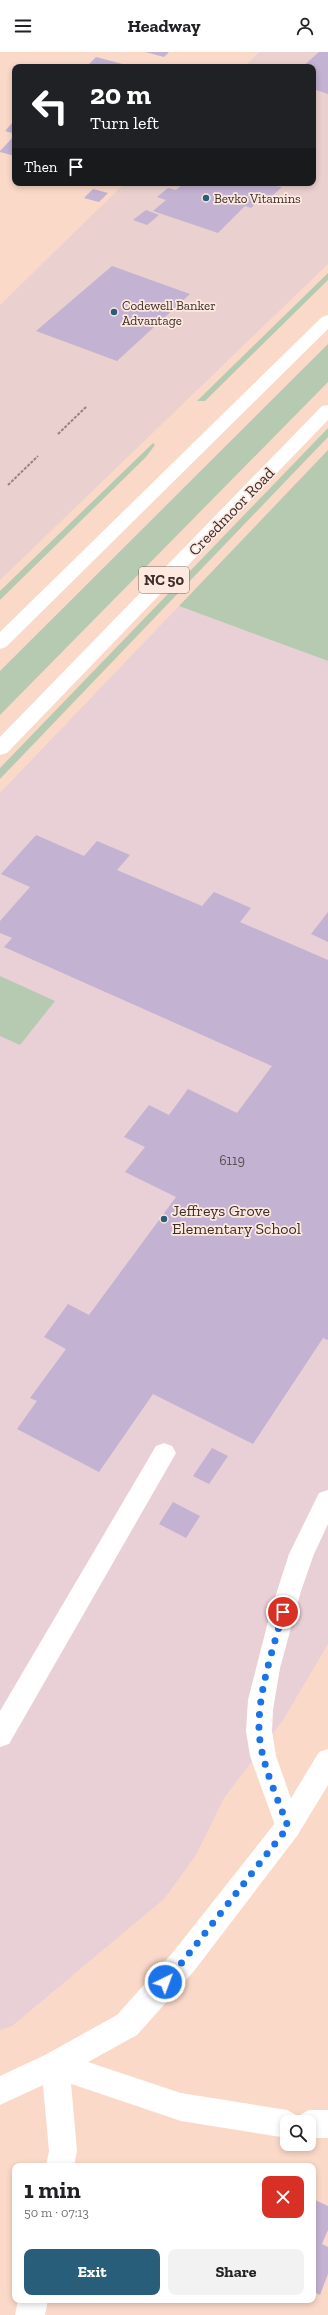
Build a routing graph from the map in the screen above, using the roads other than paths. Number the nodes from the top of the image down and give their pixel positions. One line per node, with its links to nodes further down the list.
1 (328, 320): 3 (main road)
2 (328, 410): 4 (main road, Creedmoor Road / NC 50)
3 (0, 643)
4 (0, 748)
5 (164, 1453): 7 (main road)
6 (328, 1501): 9 (main road)
7 (0, 1735)
8 (328, 1761): 9 (main road)
9 (288, 1827): 10 (main road)
10 (55, 2065): 11 (main road); 12 (main road); 15 (main road)
11 (0, 2091)
12 (280, 2123)
13 (316, 2124): 14 (main road)
14 (328, 2124)
15 (61, 2163)
16 (32, 2303): 17 (main road)
17 (30, 2315)

